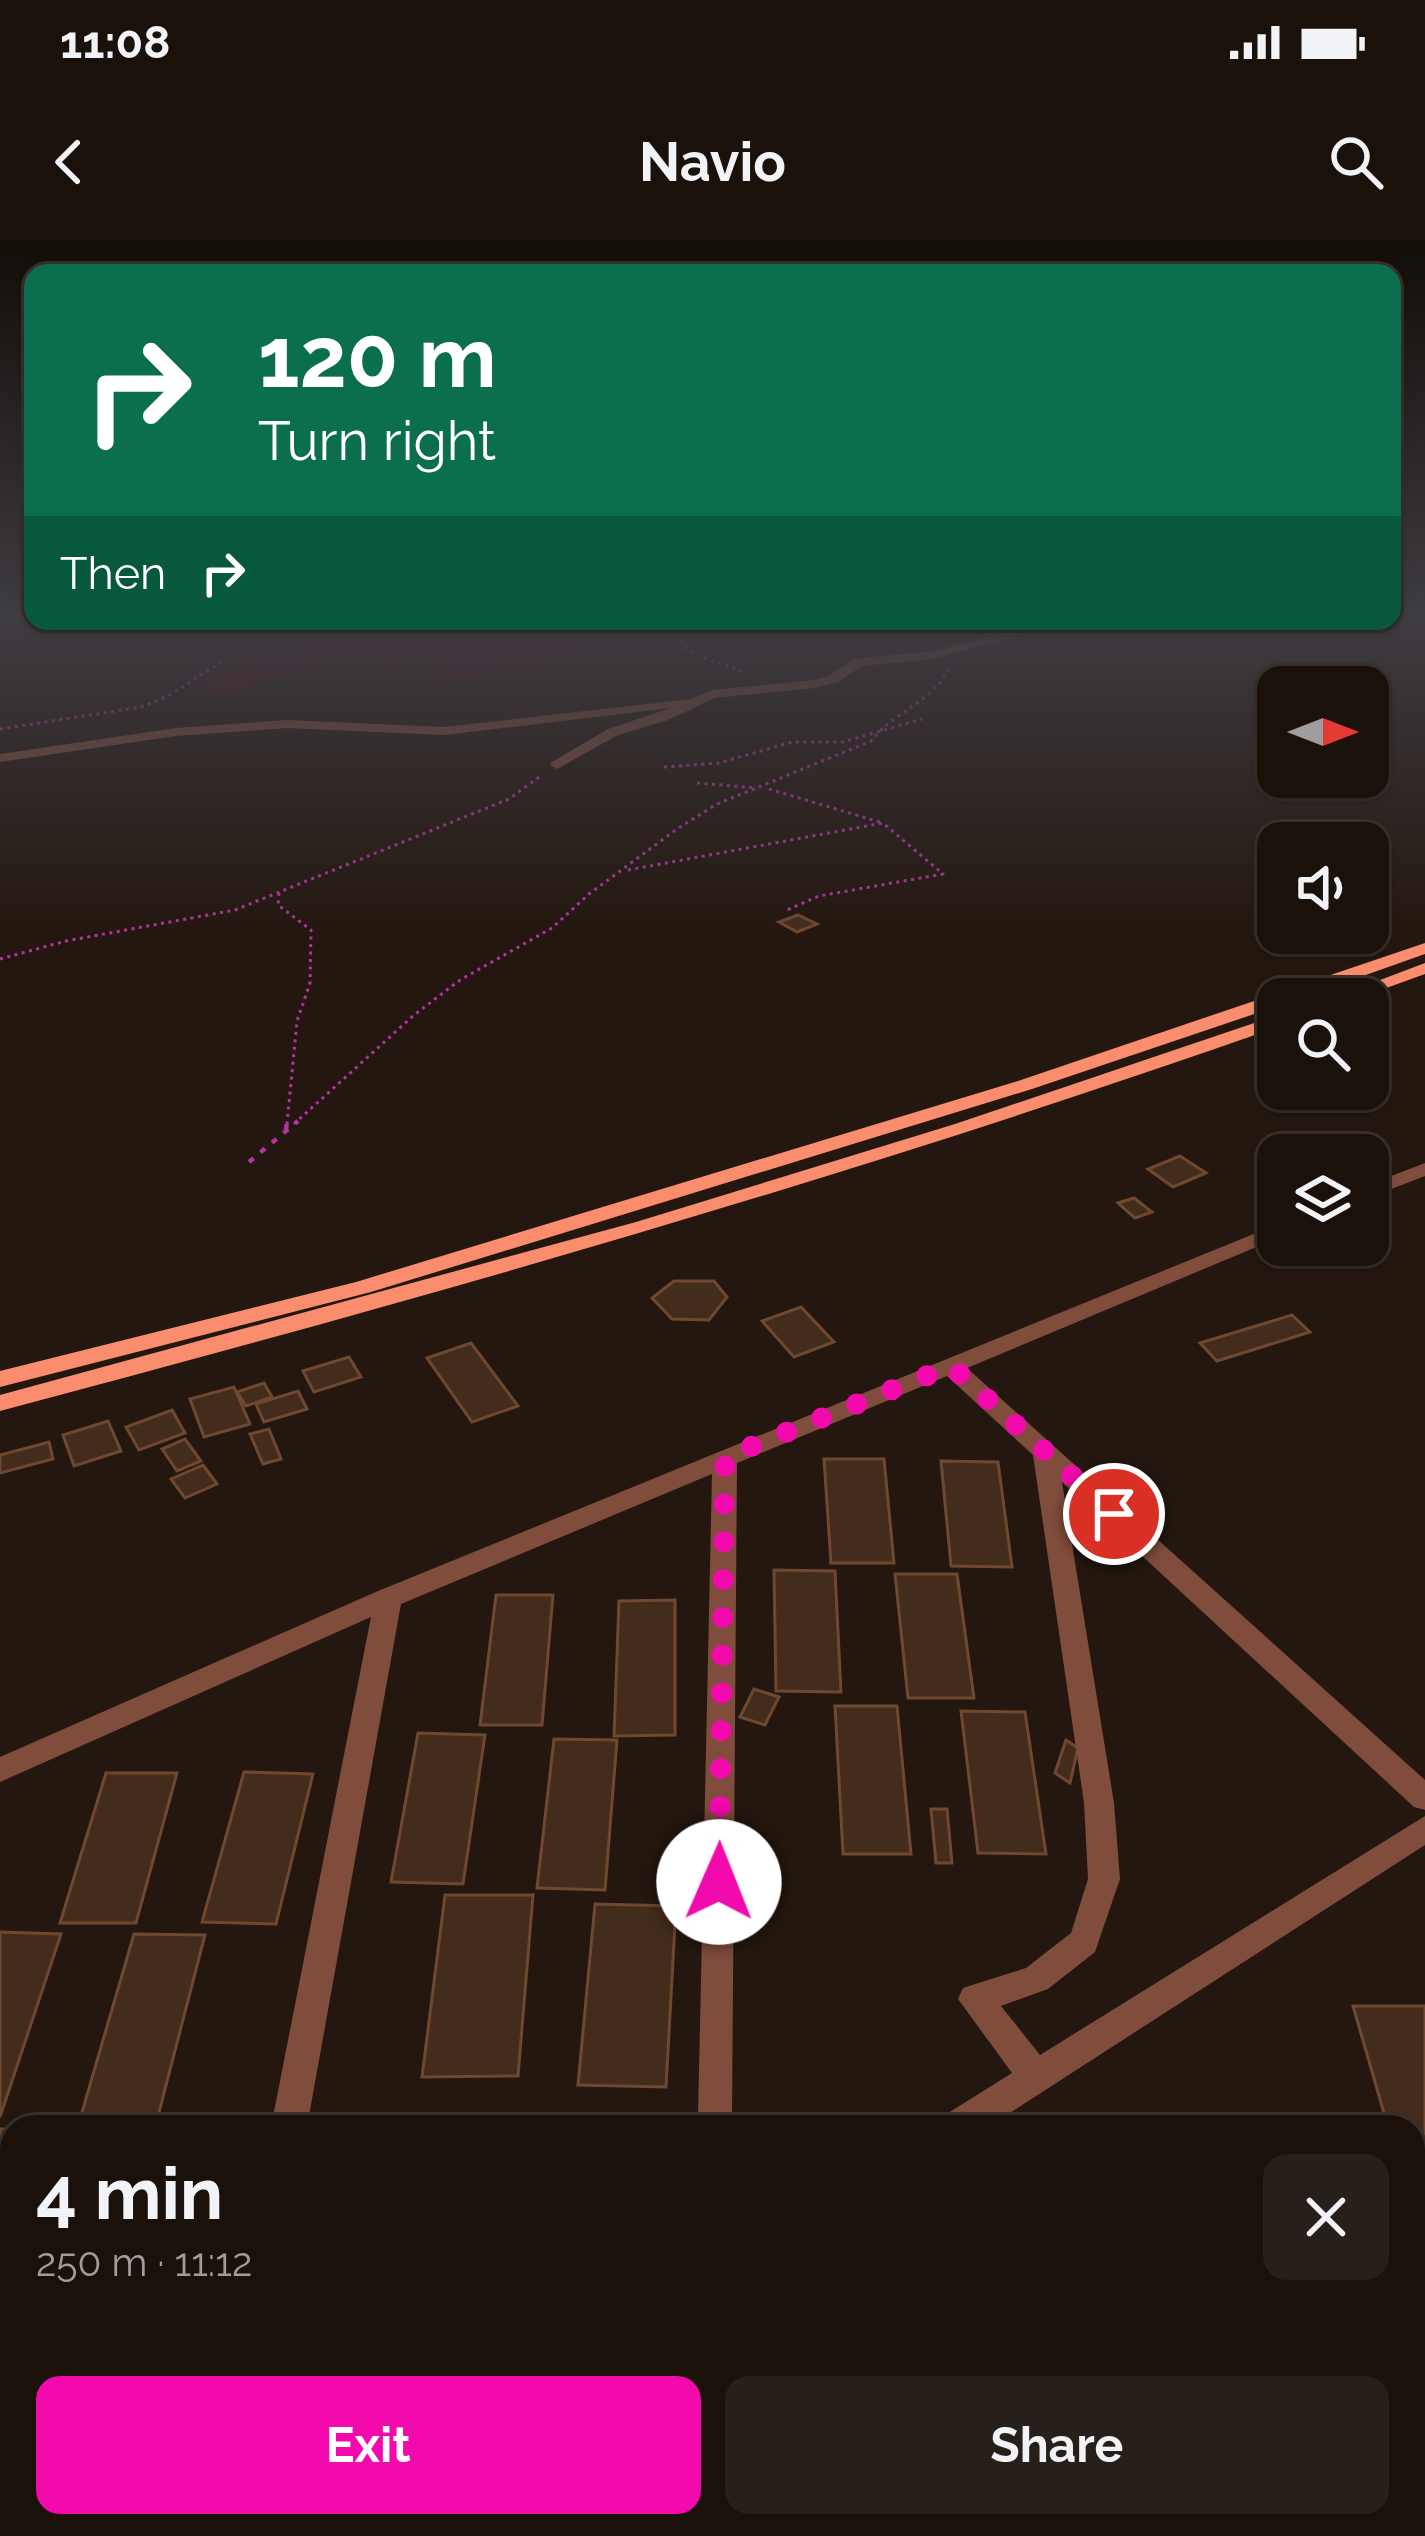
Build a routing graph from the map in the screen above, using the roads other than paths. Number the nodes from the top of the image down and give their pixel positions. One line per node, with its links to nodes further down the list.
1 (527, 721): 3 (street)
2 (649, 721): 4 (street)
3 (0, 758)
4 (557, 765)
5 (1425, 948): 6 (main road)
6 (1385, 962): 7 (main road); 8 (main road)
7 (1417, 971)
8 (1339, 978)
9 (1257, 1006): 11 (main road)
10 (1257, 1028): 12 (main road)
11 (1025, 1085): 12 (main road); 15 (main road)
12 (1050, 1100): 15 (main road)
13 (1425, 1169): 14 (street)
14 (1389, 1184)
15 (678, 1203): 18 (main road); 19 (main road)
16 (1257, 1239): 17 (street)
17 (951, 1366): 20 (street); 21 (street)
18 (0, 1378)
19 (0, 1403)
20 (1045, 1451): 24 (street); 26 (street)
21 (725, 1457): 22 (street); 28 (street)
22 (388, 1598): 23 (street); 27 (street)
23 (0, 1770)
24 (1425, 1798)
25 (1425, 1829): 26 (street)
26 (1036, 2075): 29 (street)
27 (291, 2115)
28 (715, 2115)
29 (975, 2115)

